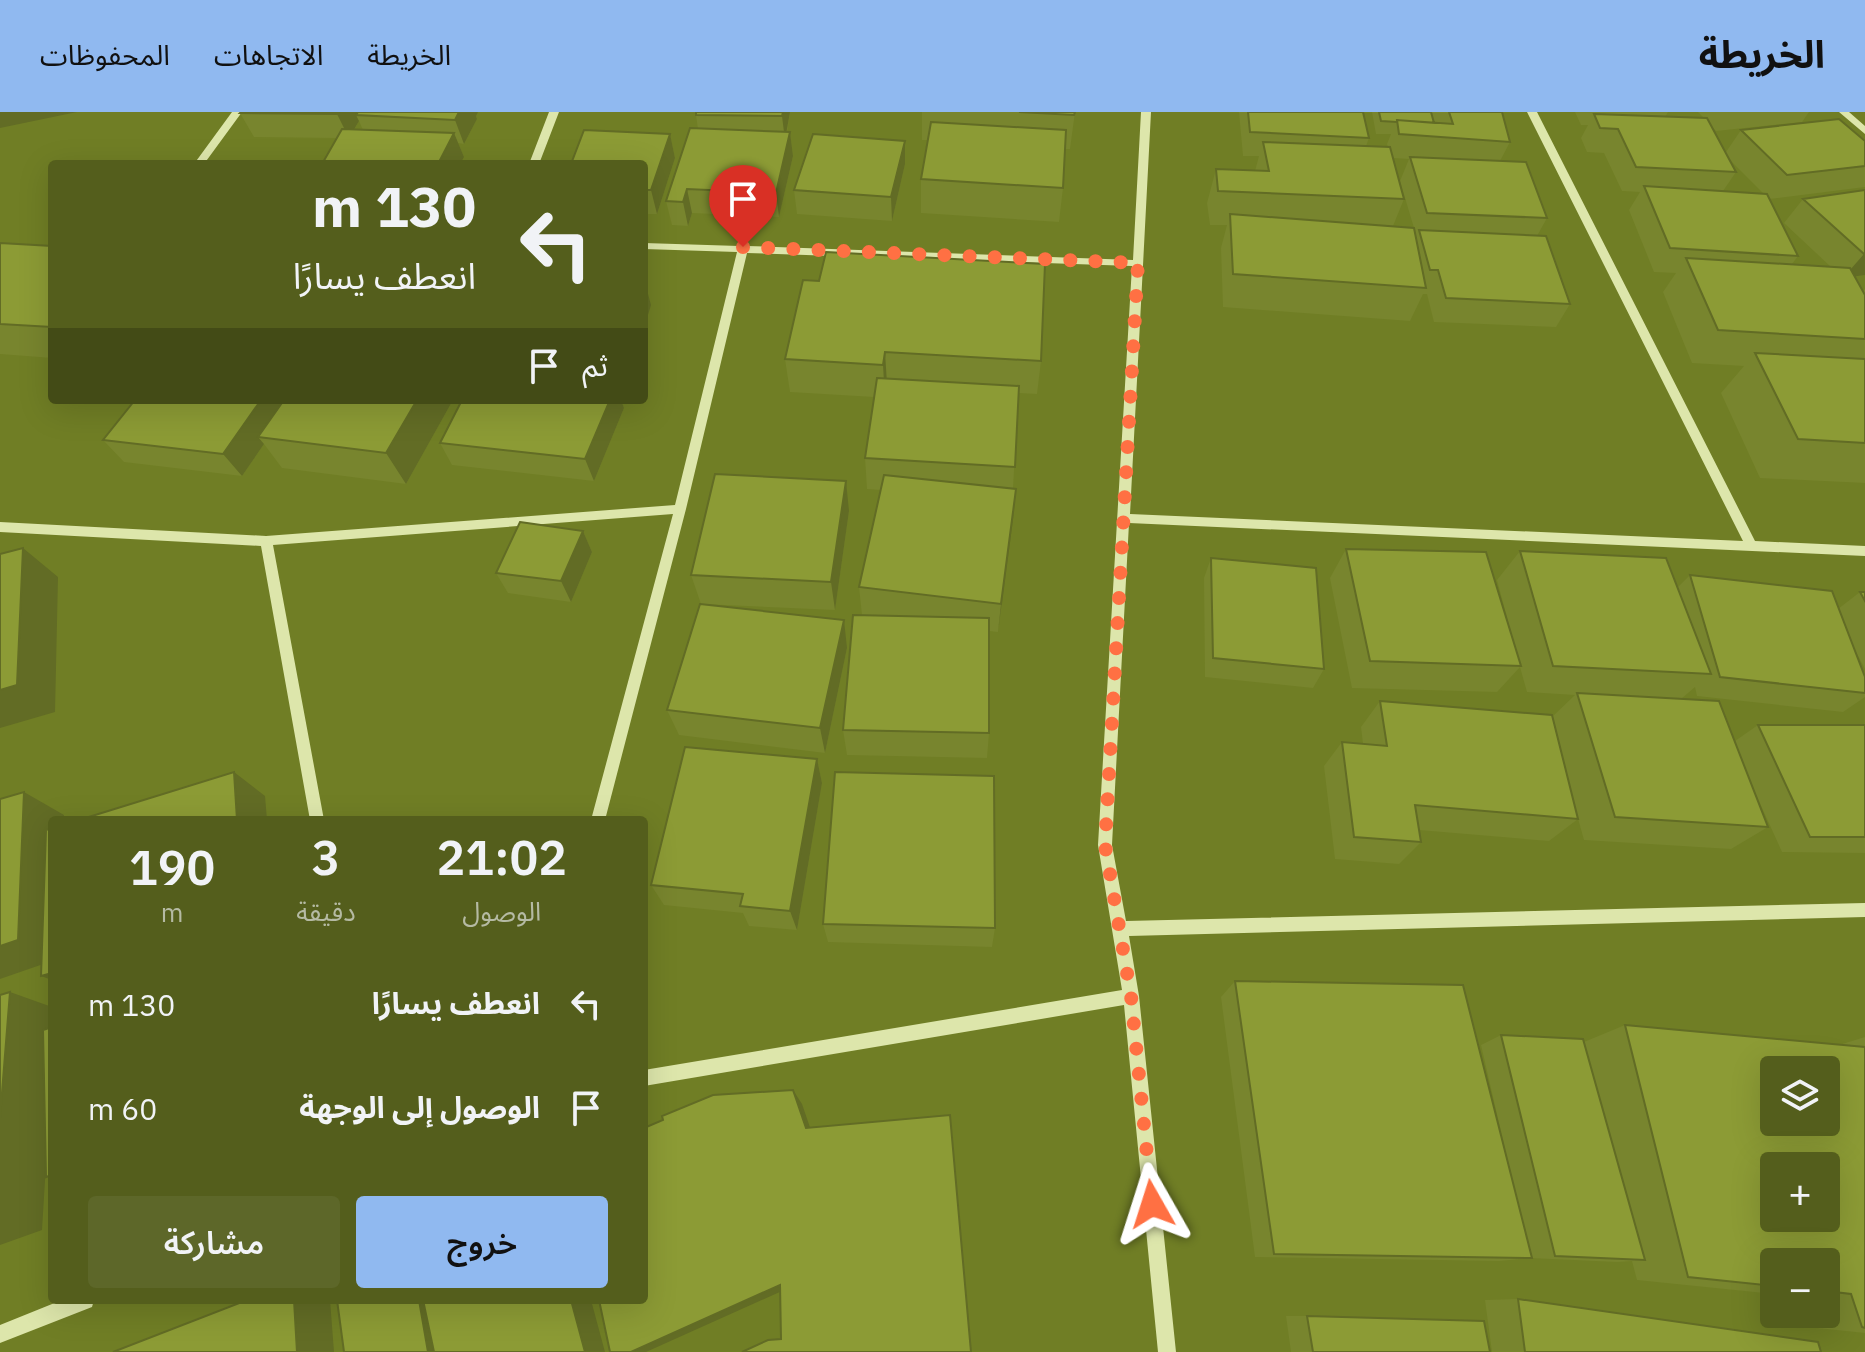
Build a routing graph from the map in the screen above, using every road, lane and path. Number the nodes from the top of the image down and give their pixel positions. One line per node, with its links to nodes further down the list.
1 (237, 112): 7 (street)
2 (554, 112): 8 (street)
3 (1146, 112): 11 (street)
4 (1532, 112): 16 (street)
5 (1844, 112): 6 (street)
6 (1865, 131)
7 (202, 160)
8 (536, 160)
9 (648, 246): 10 (street)
10 (743, 247): 11 (street); 12 (street)
11 (1138, 263): 13 (street)
12 (680, 509): 15 (street); 19 (street)
13 (1124, 518): 16 (street); 21 (street)
14 (0, 527): 15 (street)
15 (266, 541): 18 (street)
16 (1752, 547): 17 (street)
17 (1865, 551)
18 (316, 816)
19 (599, 816)
20 (1865, 910): 21 (street)
21 (1119, 929): 22 (street)
22 (1131, 996): 23 (street); 26 (street)
23 (648, 1077)
24 (75, 1304): 25 (street)
25 (0, 1334)
26 (1167, 1352)

